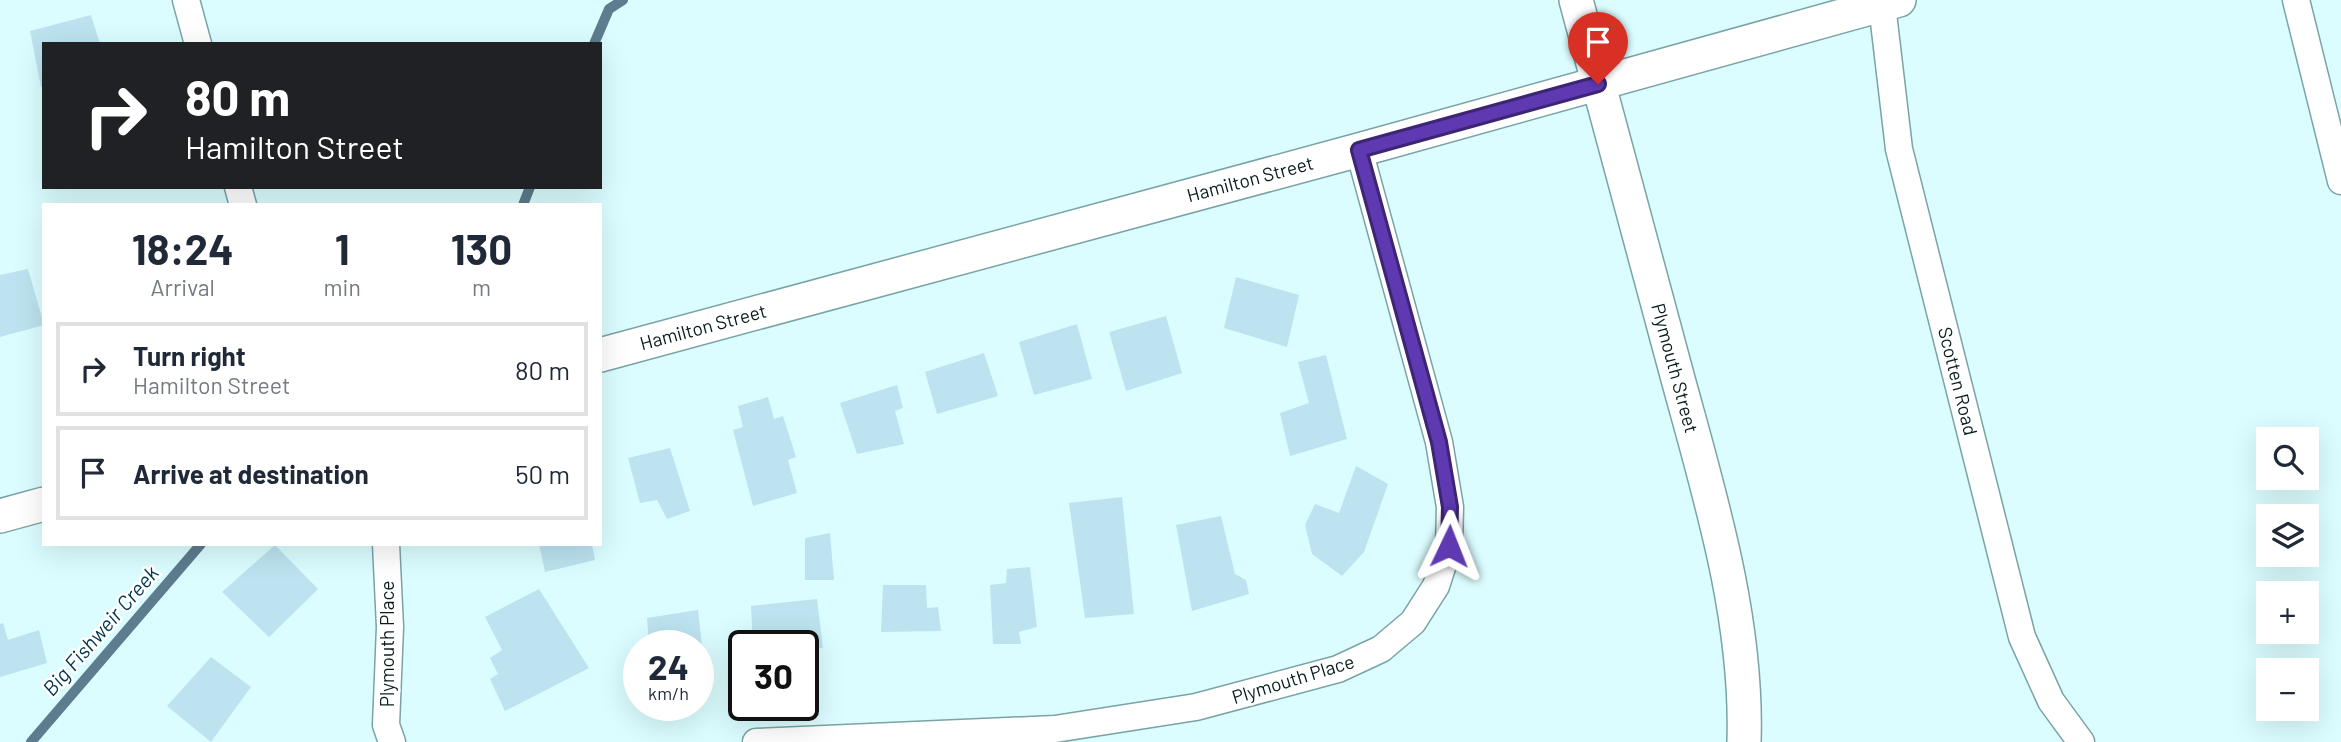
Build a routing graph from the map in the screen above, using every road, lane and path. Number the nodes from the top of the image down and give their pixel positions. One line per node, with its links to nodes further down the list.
1 (186, 0): 5 (street)
2 (1576, 0): 6 (street, Plymouth Street)
3 (2296, 0): 8 (street)
4 (1891, 2): 6 (street, Hamilton Street); 16 (street, Scotten Road)
5 (197, 42)
6 (1598, 84): 7 (street, Hamilton Street); 15 (street, Plymouth Street)
7 (1359, 150): 9 (street, Hamilton Street); 14 (street, Plymouth Place)
8 (2341, 181)
9 (602, 354)
10 (42, 505): 11 (street)
11 (0, 516)
12 (386, 546): 13 (street, Plymouth Place)
13 (392, 742)
14 (756, 742)
15 (1744, 742)
16 (2081, 742)

